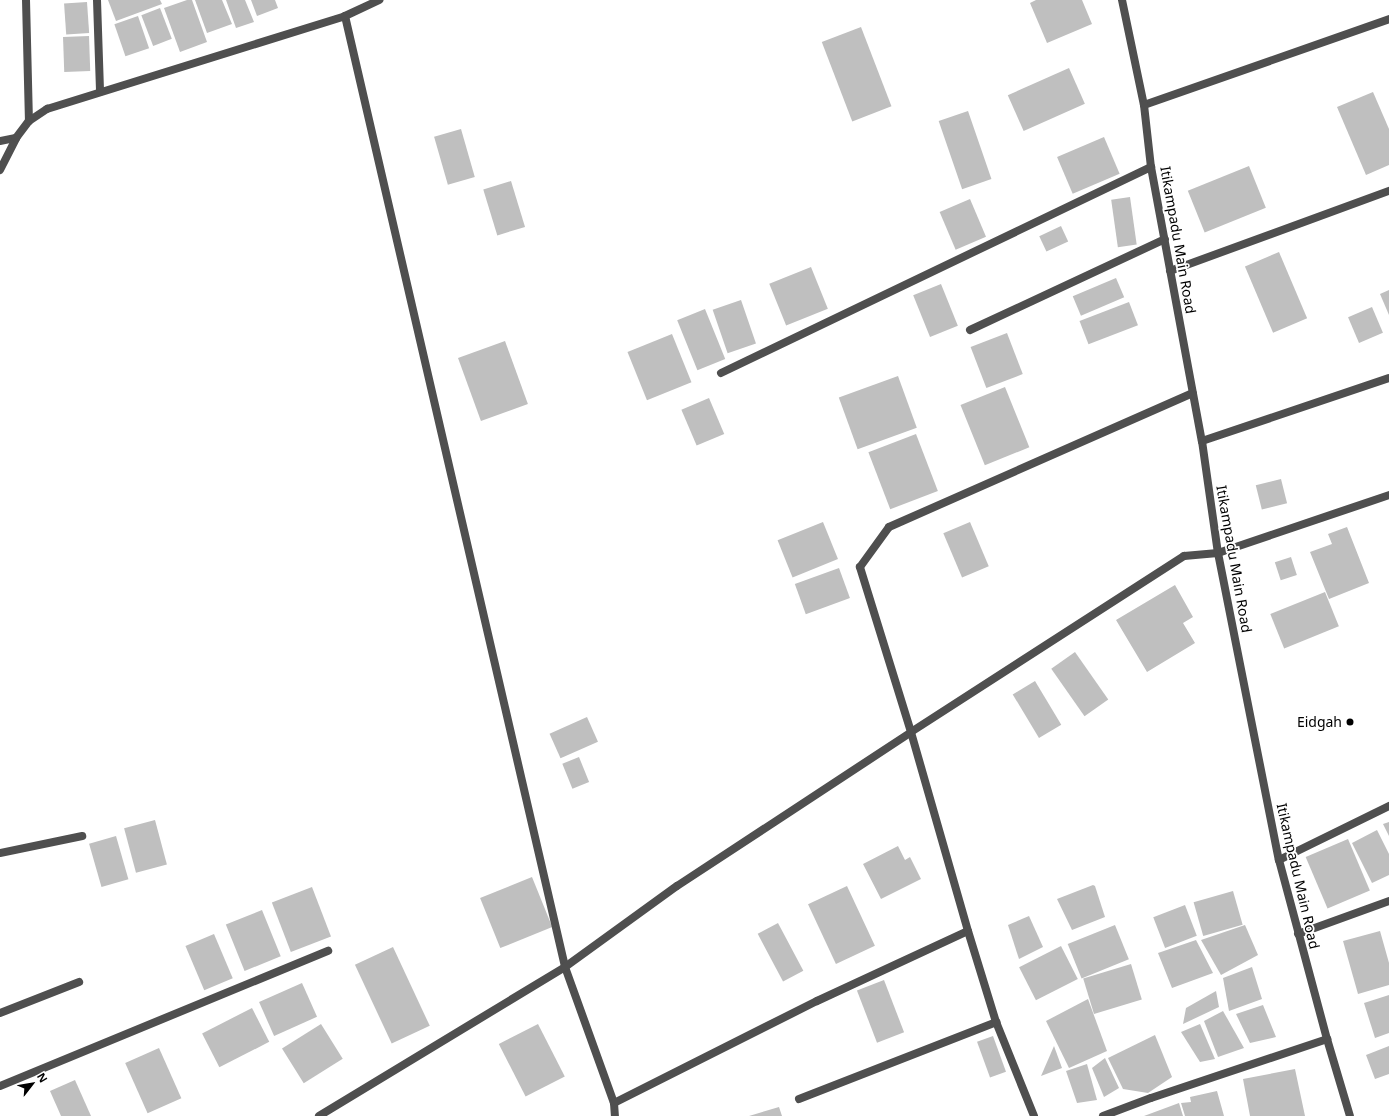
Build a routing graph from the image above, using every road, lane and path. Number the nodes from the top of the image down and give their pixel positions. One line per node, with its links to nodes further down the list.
1 (26, 0): 9 (street)
2 (98, 0): 7 (street)
3 (377, 0): 5 (street)
4 (1122, 0): 8 (street, Itikampadu Main Road)
5 (345, 16): 7 (street); 33 (street)
6 (1389, 19): 8 (street)
7 (100, 92): 9 (street)
8 (1144, 105): 12 (street, Itikampadu Main Road)
9 (29, 121): 10 (street)
10 (16, 138): 11 (street); 13 (street)
11 (0, 140)
12 (1151, 167): 15 (street, Itikampadu Main Road); 18 (street)
13 (0, 170)
14 (1389, 191): 16 (street)
15 (1165, 239): 16 (street, Itikampadu Main Road); 17 (street)
16 (1170, 270): 20 (street, Itikampadu Main Road)
17 (970, 330)
18 (721, 373)
19 (1389, 378): 21 (street)
20 (1193, 393): 21 (street, Itikampadu Main Road); 24 (street)
21 (1202, 441): 23 (street, Itikampadu Main Road)
22 (1389, 495): 23 (street)
23 (1218, 553): 24 (street); 28 (street, Itikampadu Main Road)
24 (911, 732): 30 (street); 33 (street)
25 (1389, 806): 28 (street)
26 (82, 836): 27 (street)
27 (0, 853)
28 (1278, 860): 31 (street, Itikampadu Main Road)
29 (1389, 901): 31 (street)
30 (968, 930): 36 (street); 40 (street)
31 (1298, 934): 37 (street, Itikampadu Main Road)
32 (328, 951): 38 (street)
33 (565, 967): 40 (street); 41 (street)
34 (79, 982): 35 (street)
35 (0, 1013)
36 (996, 1022): 39 (street); 43 (street)
37 (1327, 1039): 44 (street); 45 (street, Itikampadu Main Road)
38 (0, 1086)
39 (799, 1099)
40 (614, 1103): 42 (street)
41 (319, 1116)
42 (615, 1116)
43 (1034, 1116)
44 (1103, 1116)
45 (1350, 1116)

